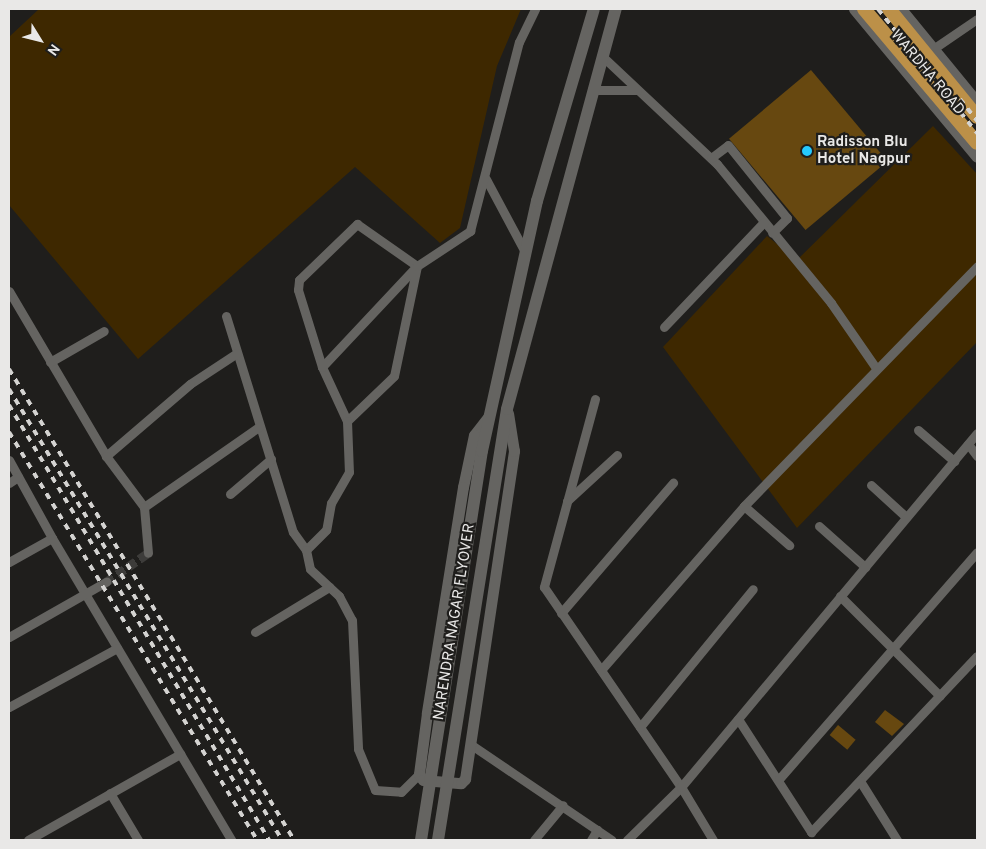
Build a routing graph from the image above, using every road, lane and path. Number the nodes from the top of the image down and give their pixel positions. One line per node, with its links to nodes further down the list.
1 (536, 9): 18 (street)
2 (594, 9): 21 (main road, NARENDRA NAGAR FLYOVER)
3 (616, 9): 10 (main road, NARENDRA NAGAR FLYOVER)
4 (854, 9): 16 (street, WARDHA ROAD)
5 (864, 9): 15 (highway)
6 (889, 9): 14 (highway)
7 (901, 9): 9 (street, WARDHA ROAD)
8 (977, 19): 9 (street)
9 (934, 49): 13 (street, WARDHA ROAD)
10 (602, 56): 11 (main road, NARENDRA NAGAR FLYOVER); 12 (street)
11 (592, 90): 12 (street); 33 (main road, NARENDRA NAGAR FLYOVER)
12 (637, 90): 17 (street)
13 (977, 102)
14 (977, 117)
15 (977, 143)
16 (977, 157)
17 (711, 158): 19 (street); 20 (street)
18 (486, 179): 21 (street); 22 (street)
19 (764, 223): 20 (street); 26 (street)
20 (772, 233): 31 (street)
21 (525, 252): 34 (main road, NARENDRA NAGAR FLYOVER)
22 (417, 266): 30 (street); 30 (street); 35 (street)
23 (977, 266): 31 (street)
24 (9, 292): 29 (street)
25 (226, 316): 28 (street)
26 (664, 327)
27 (104, 331): 29 (street)
28 (237, 353): 36 (street); 41 (street)
29 (50, 362): 41 (street)
30 (322, 367): 35 (street)
31 (876, 368): 52 (street)
32 (595, 399): 51 (street)
33 (507, 409): 79 (street); 93 (main road, NARENDRA NAGAR FLYOVER)
34 (489, 416): 81 (street); 92 (main road, NARENDRA NAGAR FLYOVER)
35 (347, 421): 58 (street)
36 (260, 426): 43 (street); 53 (street)
37 (918, 430): 45 (street)
38 (977, 433): 39 (street)
39 (968, 444): 42 (street); 45 (street)
40 (617, 455): 51 (street)
41 (106, 456): 53 (street)
42 (977, 456)
43 (271, 459): 50 (street); 58 (street)
44 (9, 460): 46 (street)
45 (954, 461): 54 (street)
46 (18, 477): 47 (street); 56 (street)
47 (9, 483)
48 (673, 483): 68 (street)
49 (871, 485): 54 (street)
50 (230, 494)
51 (567, 501): 68 (street)
52 (744, 506): 57 (street); 74 (street)
53 (144, 508): 60 (street)
54 (906, 518): 62 (street)
55 (819, 526): 62 (street)
56 (52, 538): 61 (street); 66 (street)
57 (789, 545)
58 (306, 550): 64 (street)
59 (977, 552): 72 (street)
60 (148, 553)
61 (9, 562)
62 (865, 567): 67 (street)
63 (106, 582): 66 (street)
64 (329, 587): 69 (street); 81 (street)
65 (753, 589): 78 (street)
66 (87, 596): 70 (street); 71 (street)
67 (840, 596): 72 (street); 77 (street)
68 (562, 613): 74 (street)
69 (254, 632)
70 (9, 637)
71 (117, 648): 76 (street); 80 (street)
72 (892, 650): 75 (street); 82 (street)
73 (977, 656): 75 (street)
74 (601, 670): 78 (street)
75 (940, 696): 83 (street)
76 (9, 707)
77 (738, 719): 82 (street); 84 (street)
78 (640, 727): 84 (street)
79 (470, 744): 81 (street); 86 (street)
80 (180, 754): 85 (street); 91 (street)
81 (419, 774)
82 (779, 779): 88 (street)
83 (860, 781): 88 (street); 100 (street)
84 (681, 787): 97 (street); 98 (street)
85 (110, 794): 89 (street); 90 (street)
86 (563, 804): 87 (street); 94 (street)
87 (597, 830): 95 (street); 96 (street)
88 (811, 832): 99 (street)
89 (28, 840)
90 (138, 840)
91 (231, 840)
92 (420, 840)
93 (438, 840)
94 (534, 840)
95 (591, 840)
96 (612, 840)
97 (627, 840)
98 (713, 840)
99 (816, 840)
100 (897, 840)

